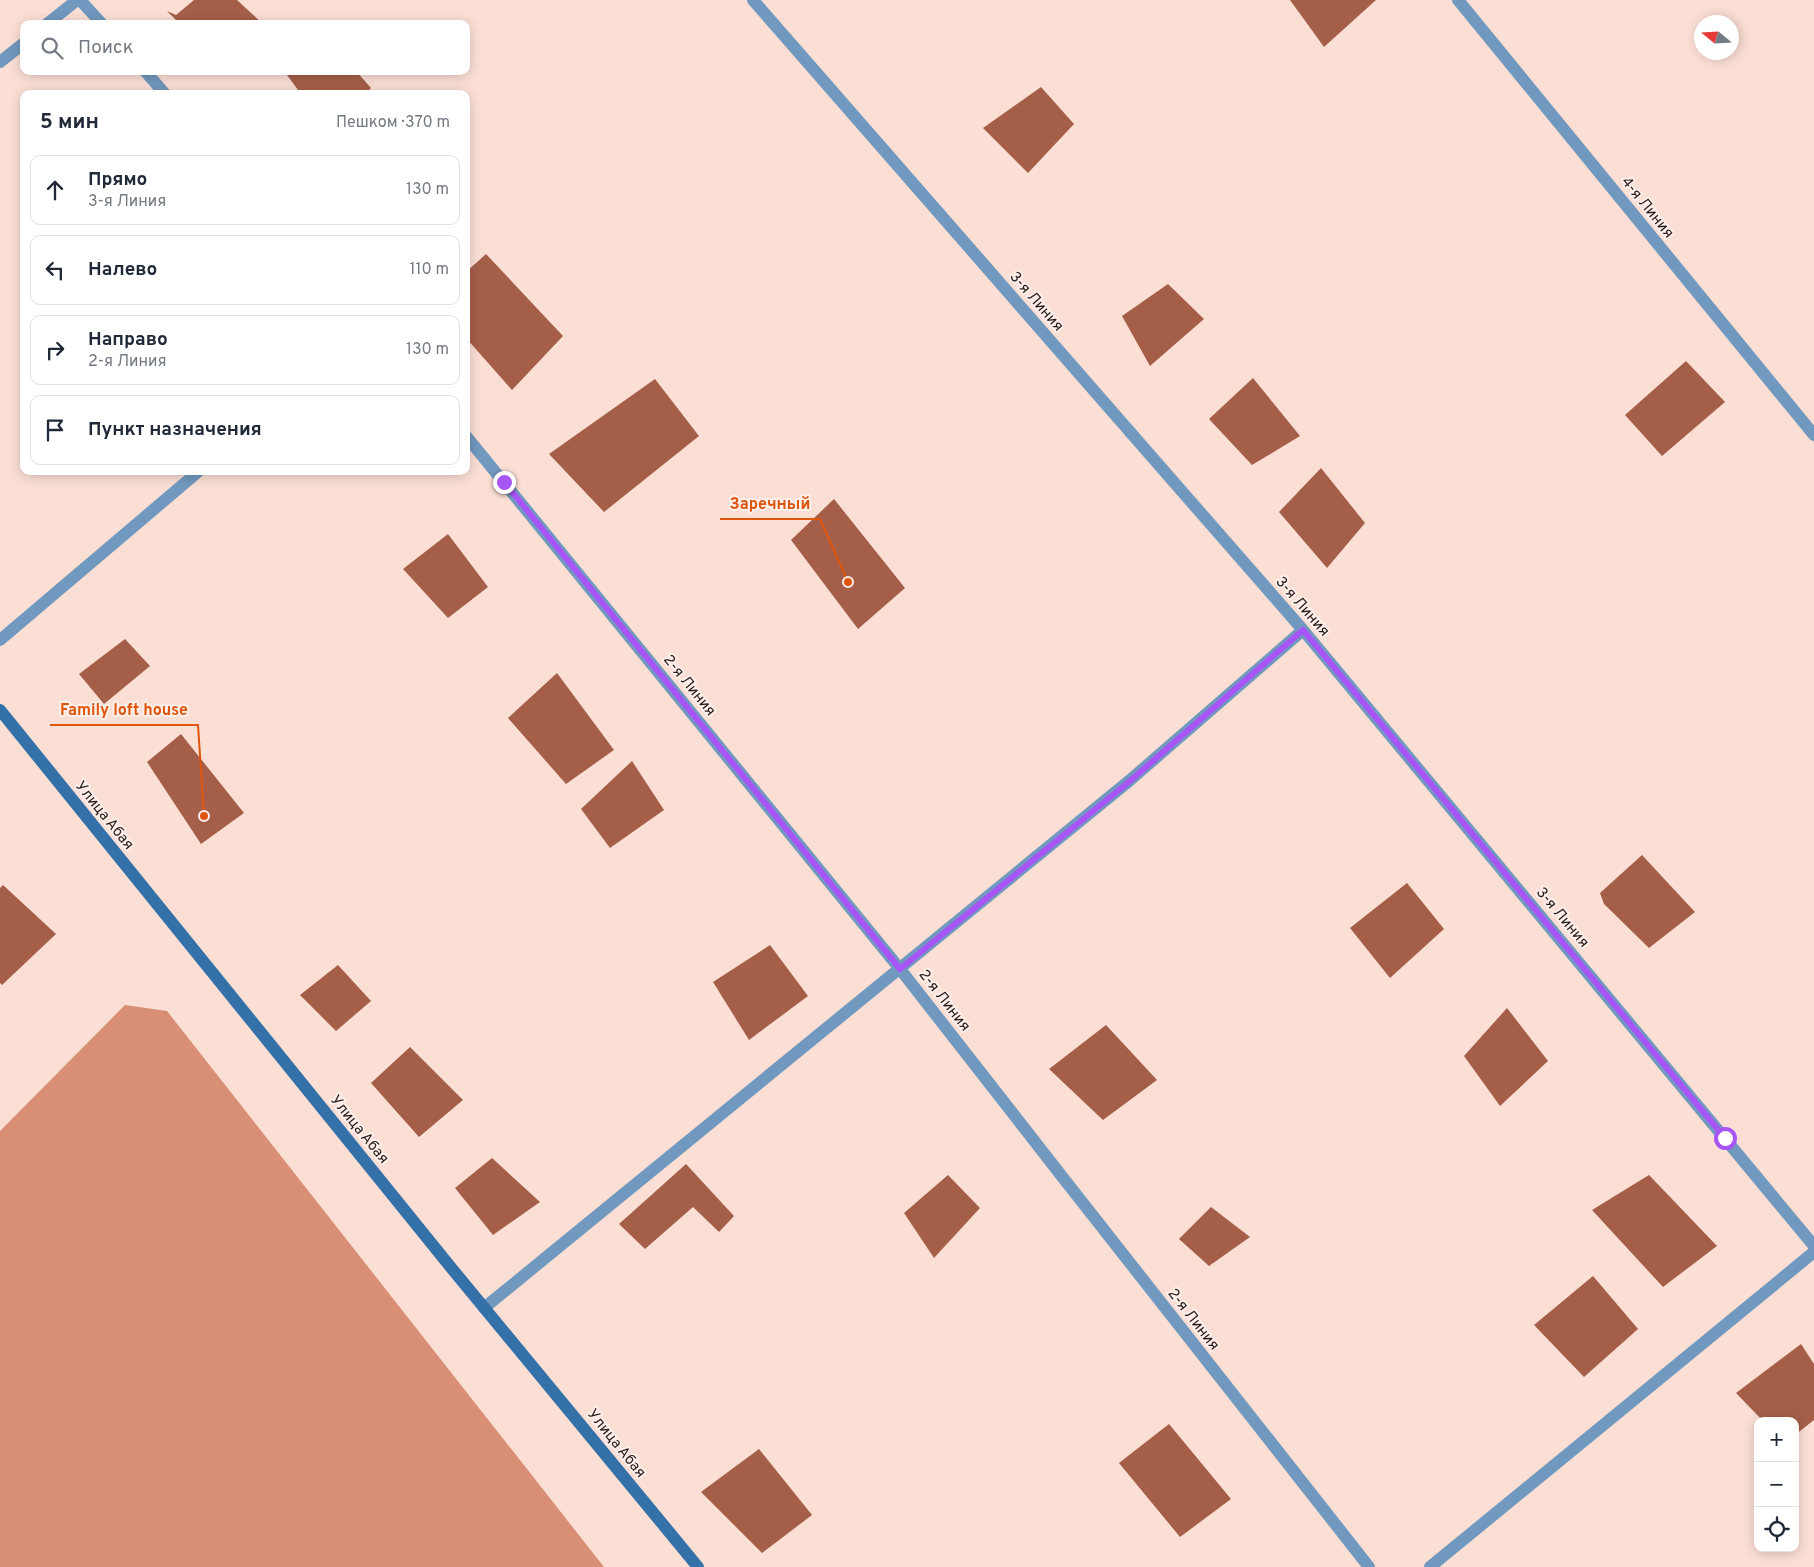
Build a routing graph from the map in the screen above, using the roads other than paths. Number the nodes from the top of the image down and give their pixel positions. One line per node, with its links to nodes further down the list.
1 (78, 0): 4 (street); 5 (street)
2 (753, 0): 13 (street, 3-я Линия)
3 (1458, 0): 10 (street, 4-я Линия)
4 (52, 20)
5 (98, 20)
6 (20, 46): 7 (street)
7 (0, 62)
8 (148, 75): 9 (street)
9 (162, 90)
10 (1814, 435)
11 (470, 441): 16 (street, 2-я Линия)
12 (194, 475): 14 (street)
13 (1303, 630): 16 (street); 17 (street, 3-я Линия)
14 (0, 640)
15 (0, 710): 19 (street, Улица Абая)
16 (900, 969): 19 (street); 21 (street, 2-я Линия)
17 (1814, 1246)
18 (1814, 1252): 22 (street)
19 (484, 1308): 20 (street, Улица Абая)
20 (698, 1567)
21 (1369, 1567)
22 (1430, 1567)

